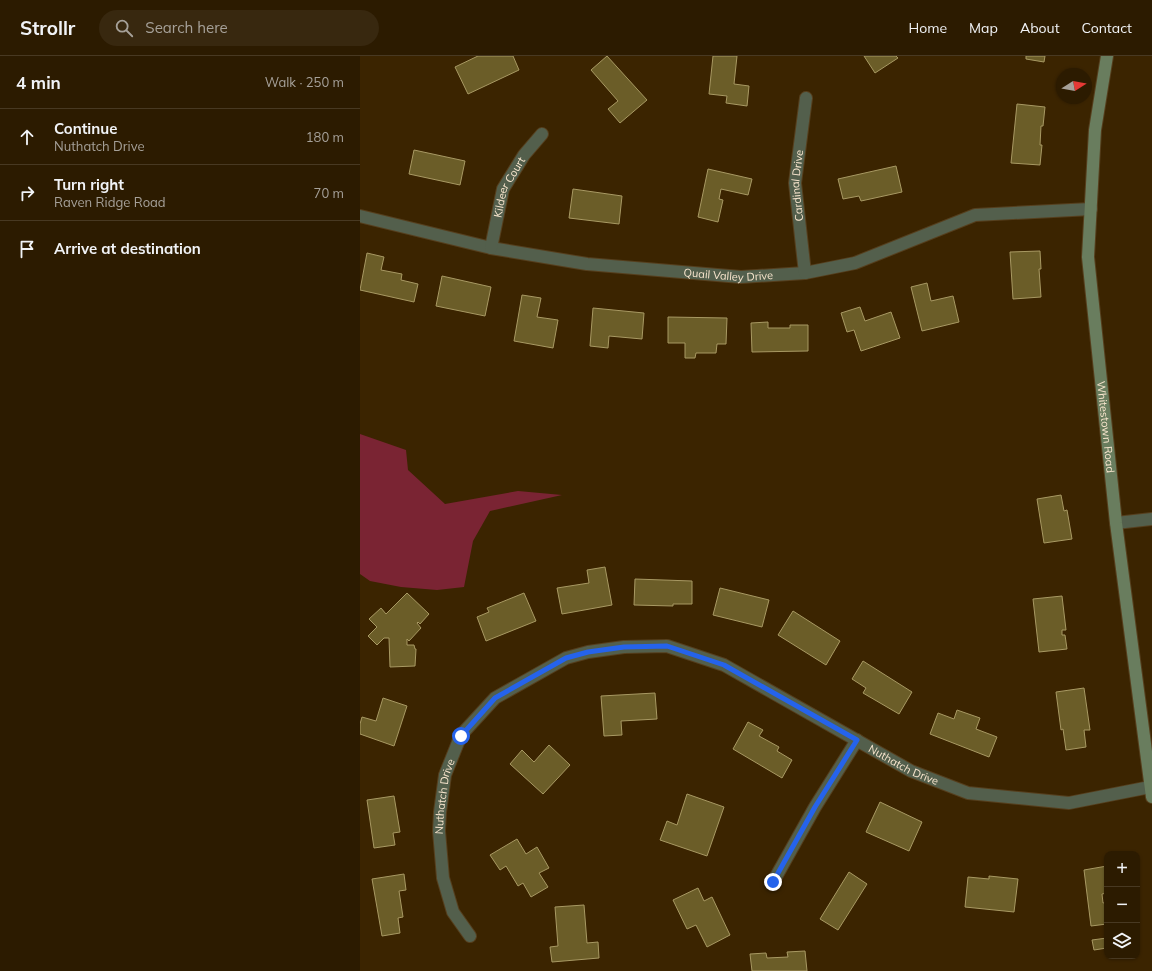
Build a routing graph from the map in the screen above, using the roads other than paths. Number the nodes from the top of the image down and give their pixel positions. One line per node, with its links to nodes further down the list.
1 (1107, 56): 4 (street, Whitestown Road)
2 (806, 98): 7 (street, Cardinal Drive)
3 (542, 134): 6 (street, Kildeer Court)
4 (1091, 209): 7 (street, Quail Valley Drive); 9 (street, Whitestown Road)
5 (360, 216): 6 (street, Quail Valley Drive)
6 (492, 248): 7 (street, Quail Valley Drive)
7 (805, 273)
8 (1152, 519): 9 (street)
9 (1116, 523): 11 (street, Whitestown Road)
10 (857, 740): 11 (street, Nuthatch Drive); 12 (street); 13 (street, Nuthatch Drive)
11 (1151, 792)
12 (773, 882)
13 (470, 936)

